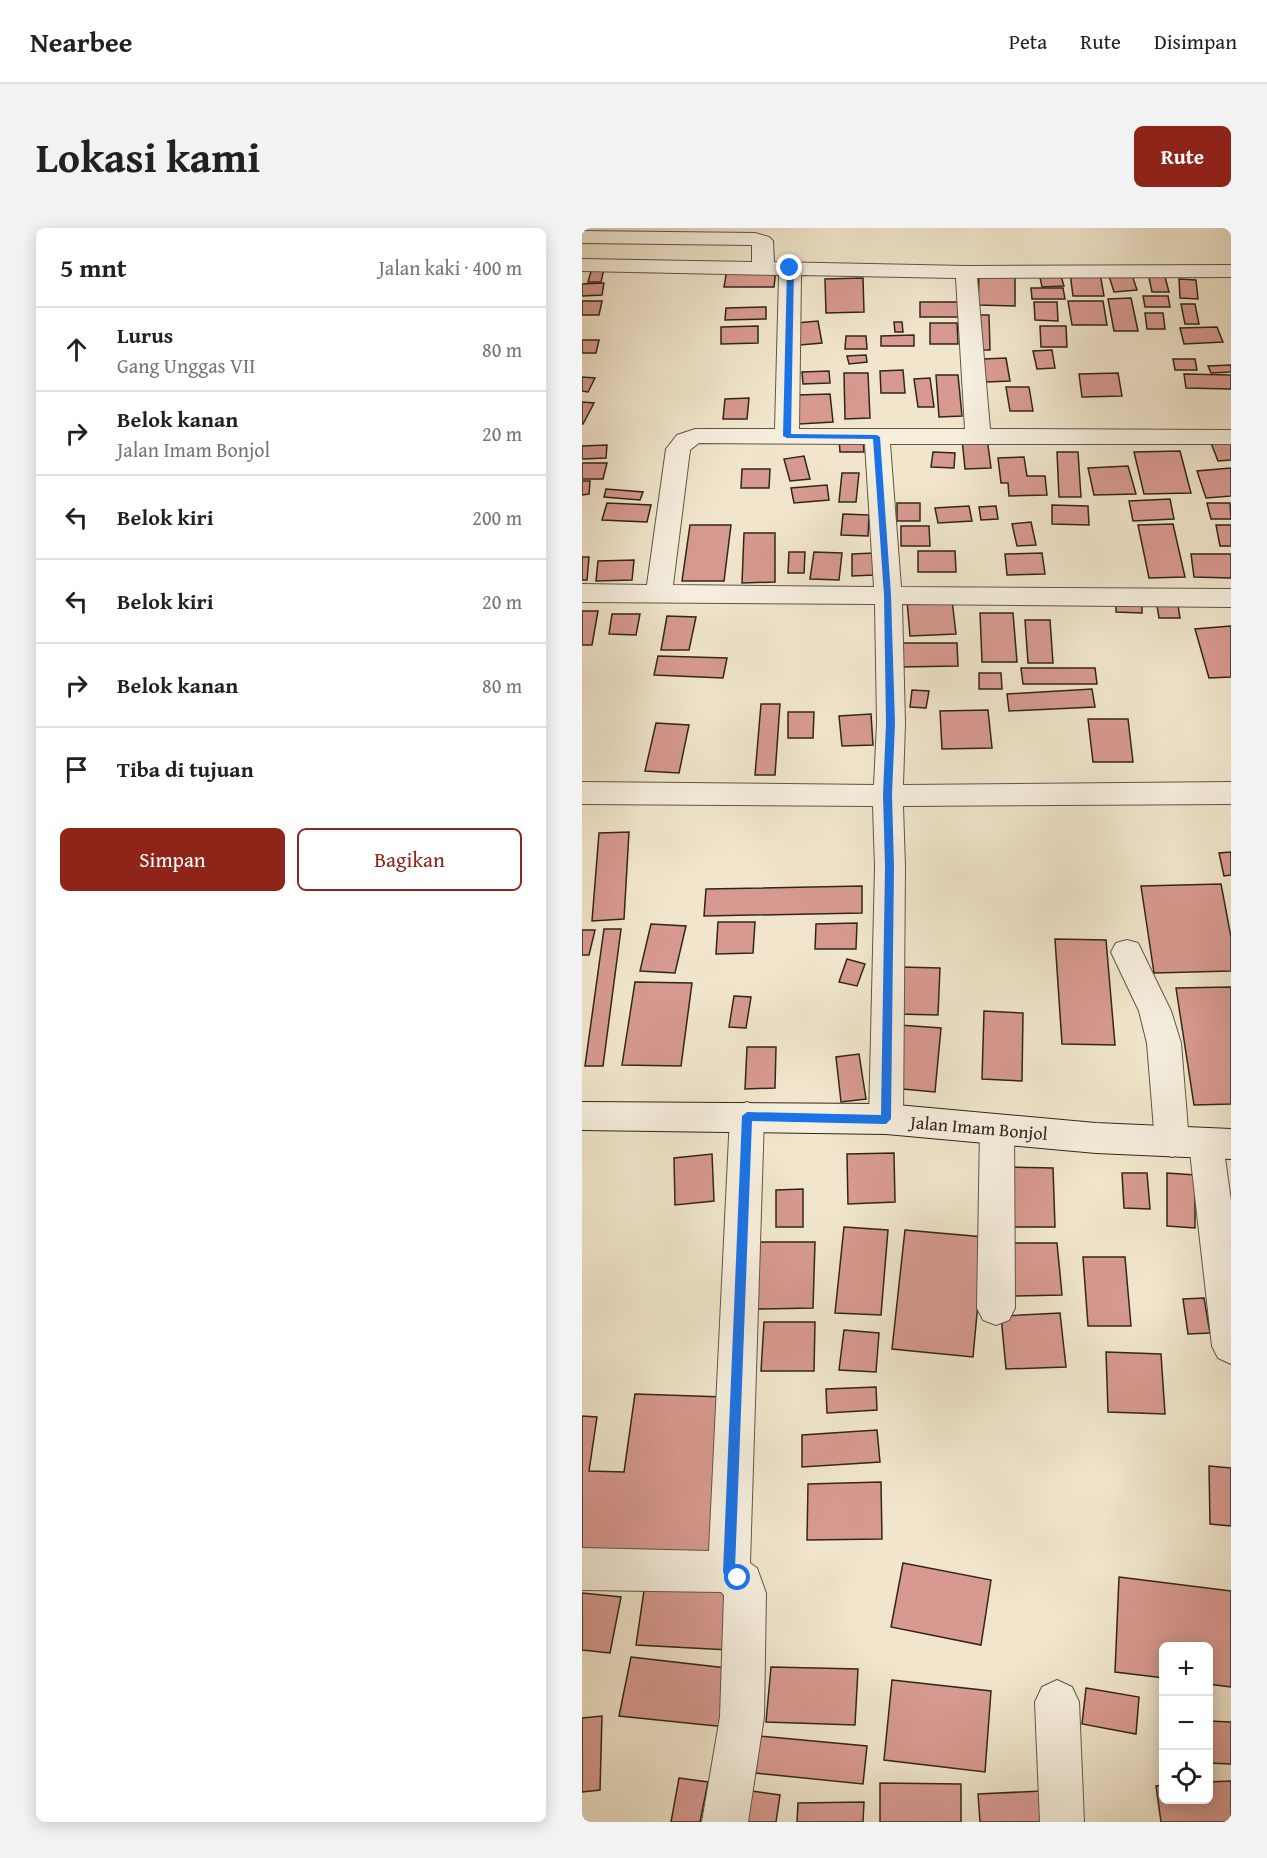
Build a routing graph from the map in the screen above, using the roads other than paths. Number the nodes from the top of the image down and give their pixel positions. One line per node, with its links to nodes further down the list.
1 (582, 237): 3 (street)
2 (582, 265): 3 (street)
3 (763, 268): 4 (street)
4 (790, 268): 5 (street); 7 (street)
5 (966, 272): 6 (street); 8 (street)
6 (1231, 272)
7 (787, 436): 9 (street); 12 (street)
8 (978, 436): 9 (street); 10 (street)
9 (877, 437): 13 (street)
10 (1231, 437)
11 (582, 593): 12 (street)
12 (659, 593): 13 (street)
13 (888, 595): 14 (street); 17 (street)
14 (1231, 597)
15 (1231, 793): 17 (street)
16 (582, 794): 17 (street)
17 (888, 795): 21 (street)
18 (1127, 952): 23 (street)
19 (582, 1116): 20 (street, Jalan Imam Bonjol)
20 (747, 1116): 21 (street, Jalan Imam Bonjol); 27 (street)
21 (886, 1119): 22 (street, Jalan Imam Bonjol)
22 (997, 1130): 23 (street, Jalan Imam Bonjol); 24 (street)
23 (1203, 1143): 25 (street)
24 (996, 1308)
25 (1231, 1346)
26 (582, 1569): 27 (street)
27 (729, 1572): 29 (street)
28 (1056, 1702): 30 (street)
29 (725, 1822)
30 (1062, 1822)

